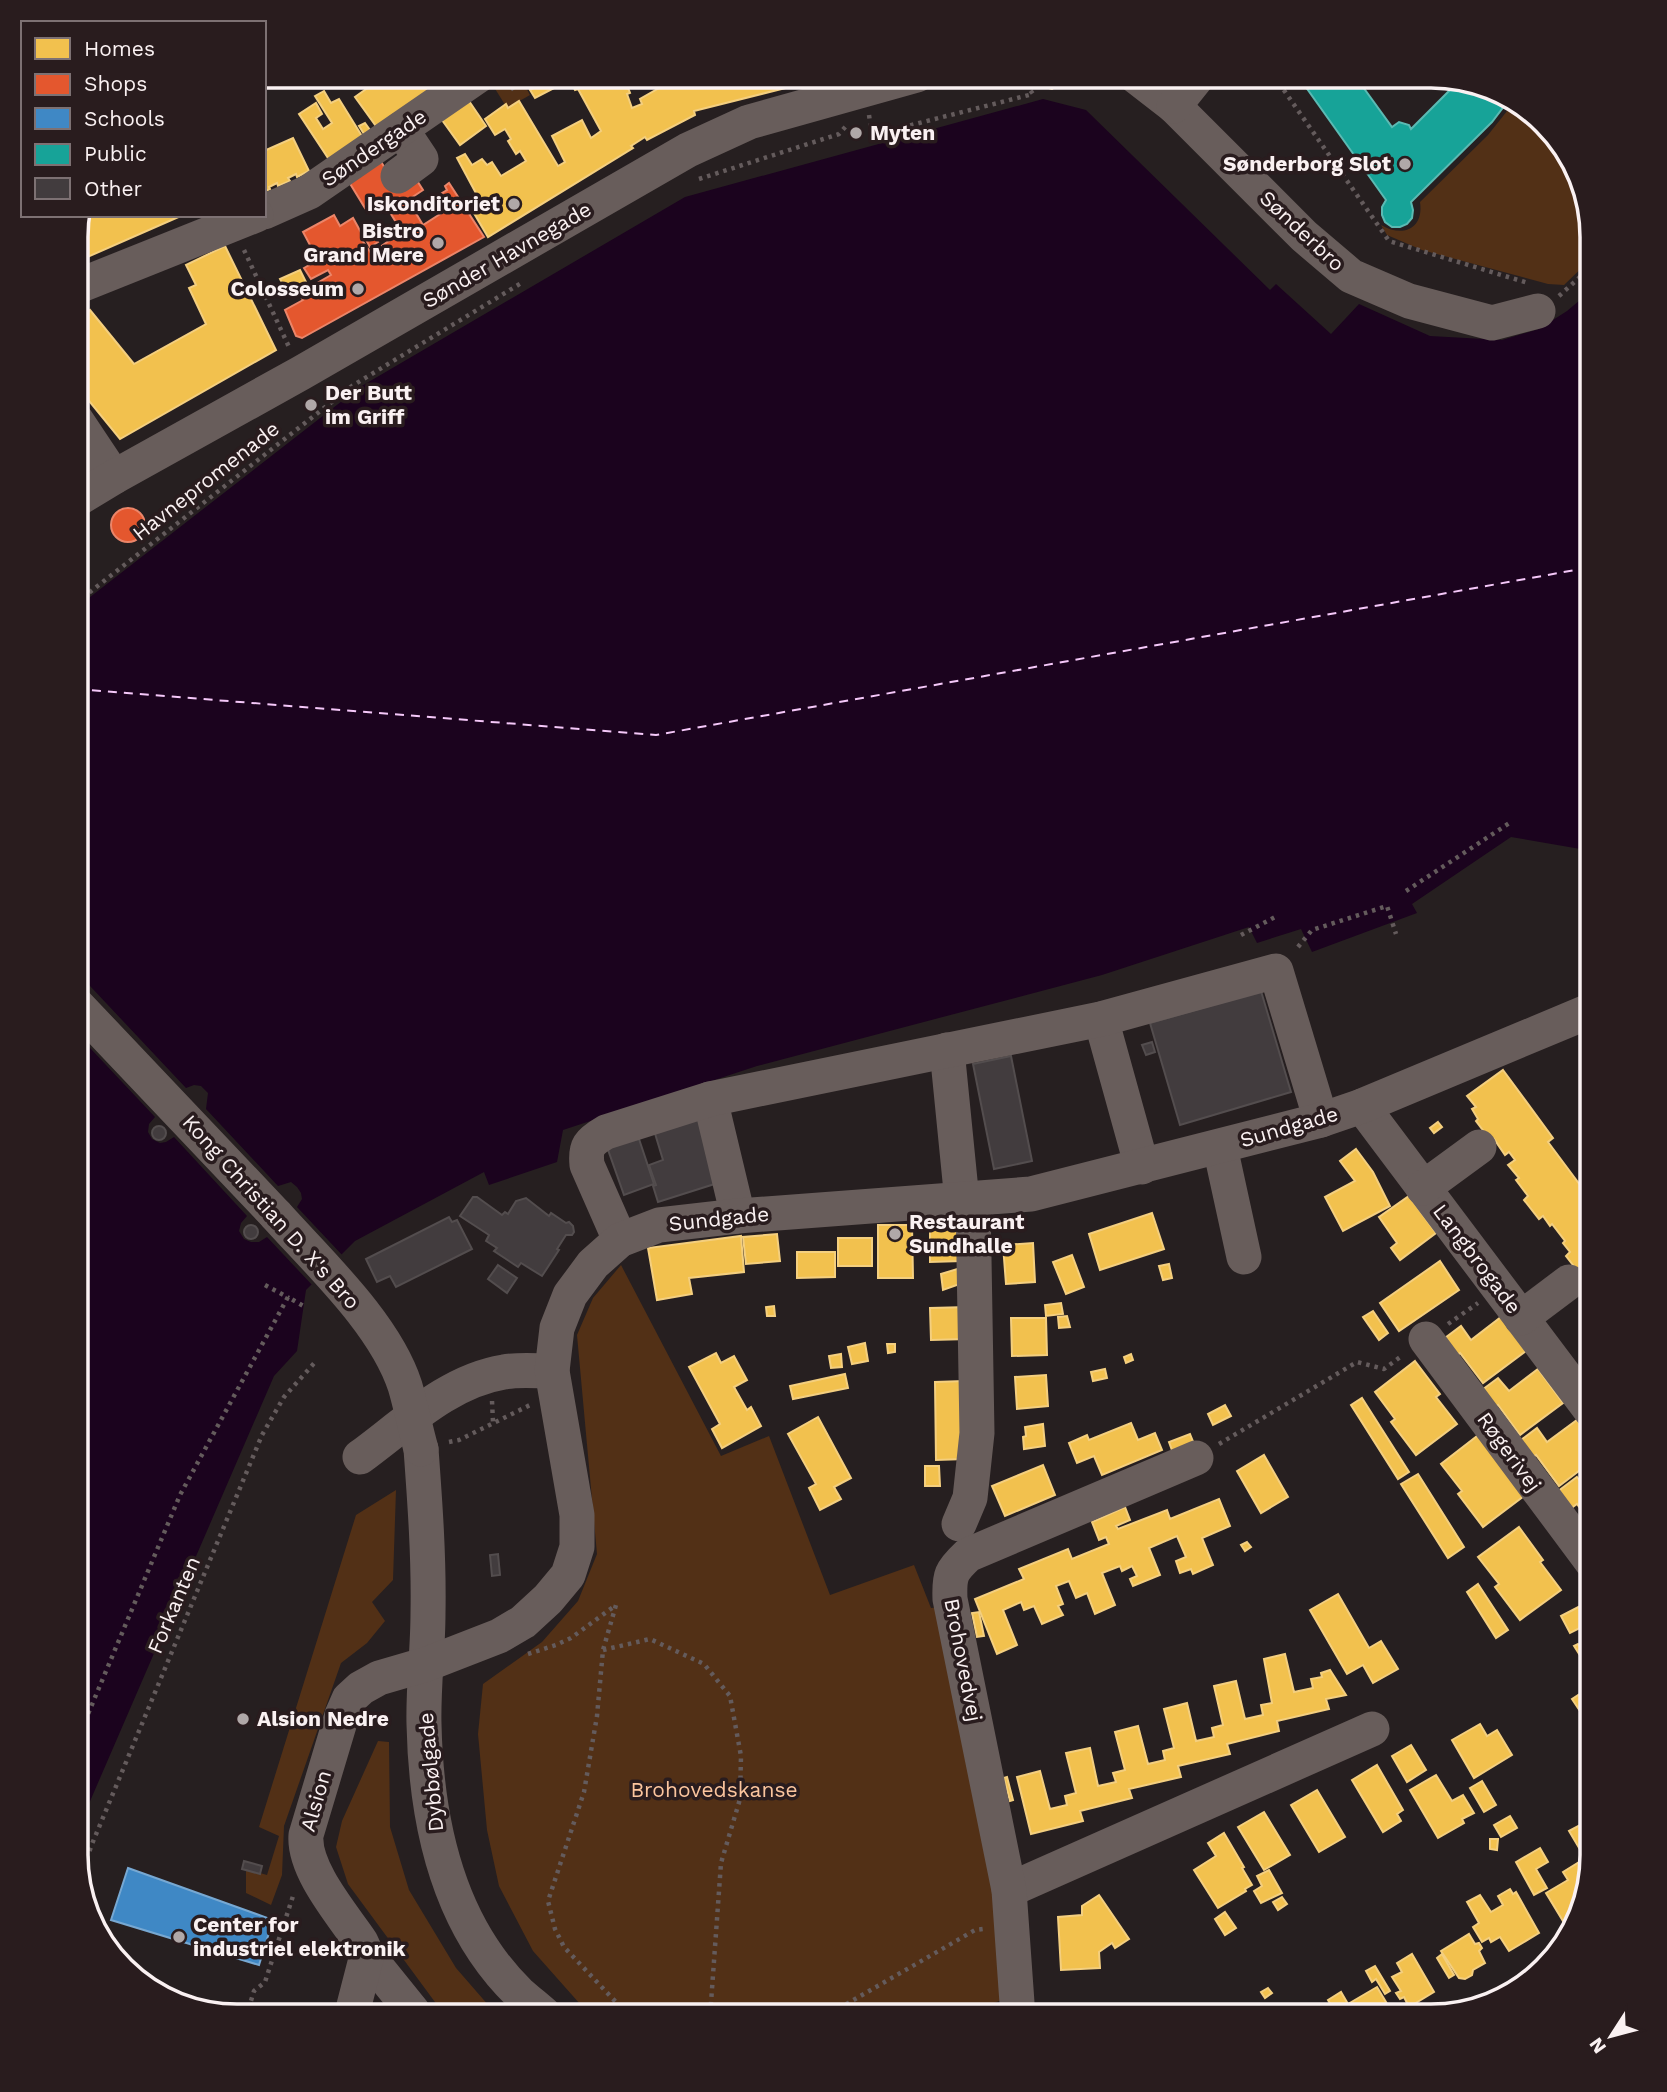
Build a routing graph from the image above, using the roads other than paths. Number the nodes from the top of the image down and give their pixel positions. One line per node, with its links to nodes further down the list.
1 (460, 88): 6 (street, Søndergade)
2 (850, 88): 13 (street, Sønder Havnegade)
3 (1151, 88): 5 (street, Sønderbro)
4 (1188, 88): 5 (street)
5 (1174, 106): 11 (street, Sønderbro)
6 (401, 129): 7 (street); 8 (street, Søndergade)
7 (398, 176)
8 (266, 211)
9 (244, 220): 10 (street)
10 (88, 282)
11 (1546, 295)
12 (88, 438): 13 (street)
13 (114, 477): 14 (street, Sønder Havnegade)
14 (88, 493)
15 (1580, 1015): 20 (street, Sundgade)
16 (88, 1017): 35 (street, Kong Christian D. X's Bro, bridge)
17 (1101, 1019): 18 (street); 21 (street); 24 (street)
18 (947, 1051): 19 (street); 26 (street)
19 (710, 1099): 27 (street); 28 (street)
20 (1362, 1106): 21 (street, Sundgade); 25 (street, Langbrogade)
21 (1321, 1120): 22 (street, Sundgade)
22 (1220, 1147): 24 (street, Sundgade); 29 (street)
23 (1479, 1147): 25 (street)
24 (1142, 1167): 26 (street, Sundgade)
25 (1423, 1188): 31 (street, Langbrogade)
26 (967, 1200): 27 (street, Sundgade); 38 (street)
27 (738, 1216): 28 (street, Sundgade)
28 (620, 1240): 33 (street, Sundgade)
29 (1244, 1257)
30 (1569, 1282): 31 (street)
31 (1521, 1318): 34 (street, Langbrogade)
32 (1426, 1339): 39 (street, Røgerivej)
33 (555, 1385): 36 (street); 40 (street, Sundgade)
34 (1580, 1396)
35 (421, 1449): 40 (street, Dybbølgade)
36 (360, 1457)
37 (1196, 1458): 42 (street, Brohovedvej)
38 (959, 1524)
39 (1580, 1546)
40 (427, 1664): 43 (street, Alsion); 46 (street, Dybbølgade)
41 (1372, 1729): 42 (street)
42 (1009, 1890): 47 (street, Brohovedvej)
43 (367, 1955): 44 (street); 45 (street, Alsion)
44 (354, 2004)
45 (407, 2004)
46 (532, 2004)
47 (1017, 2004)

